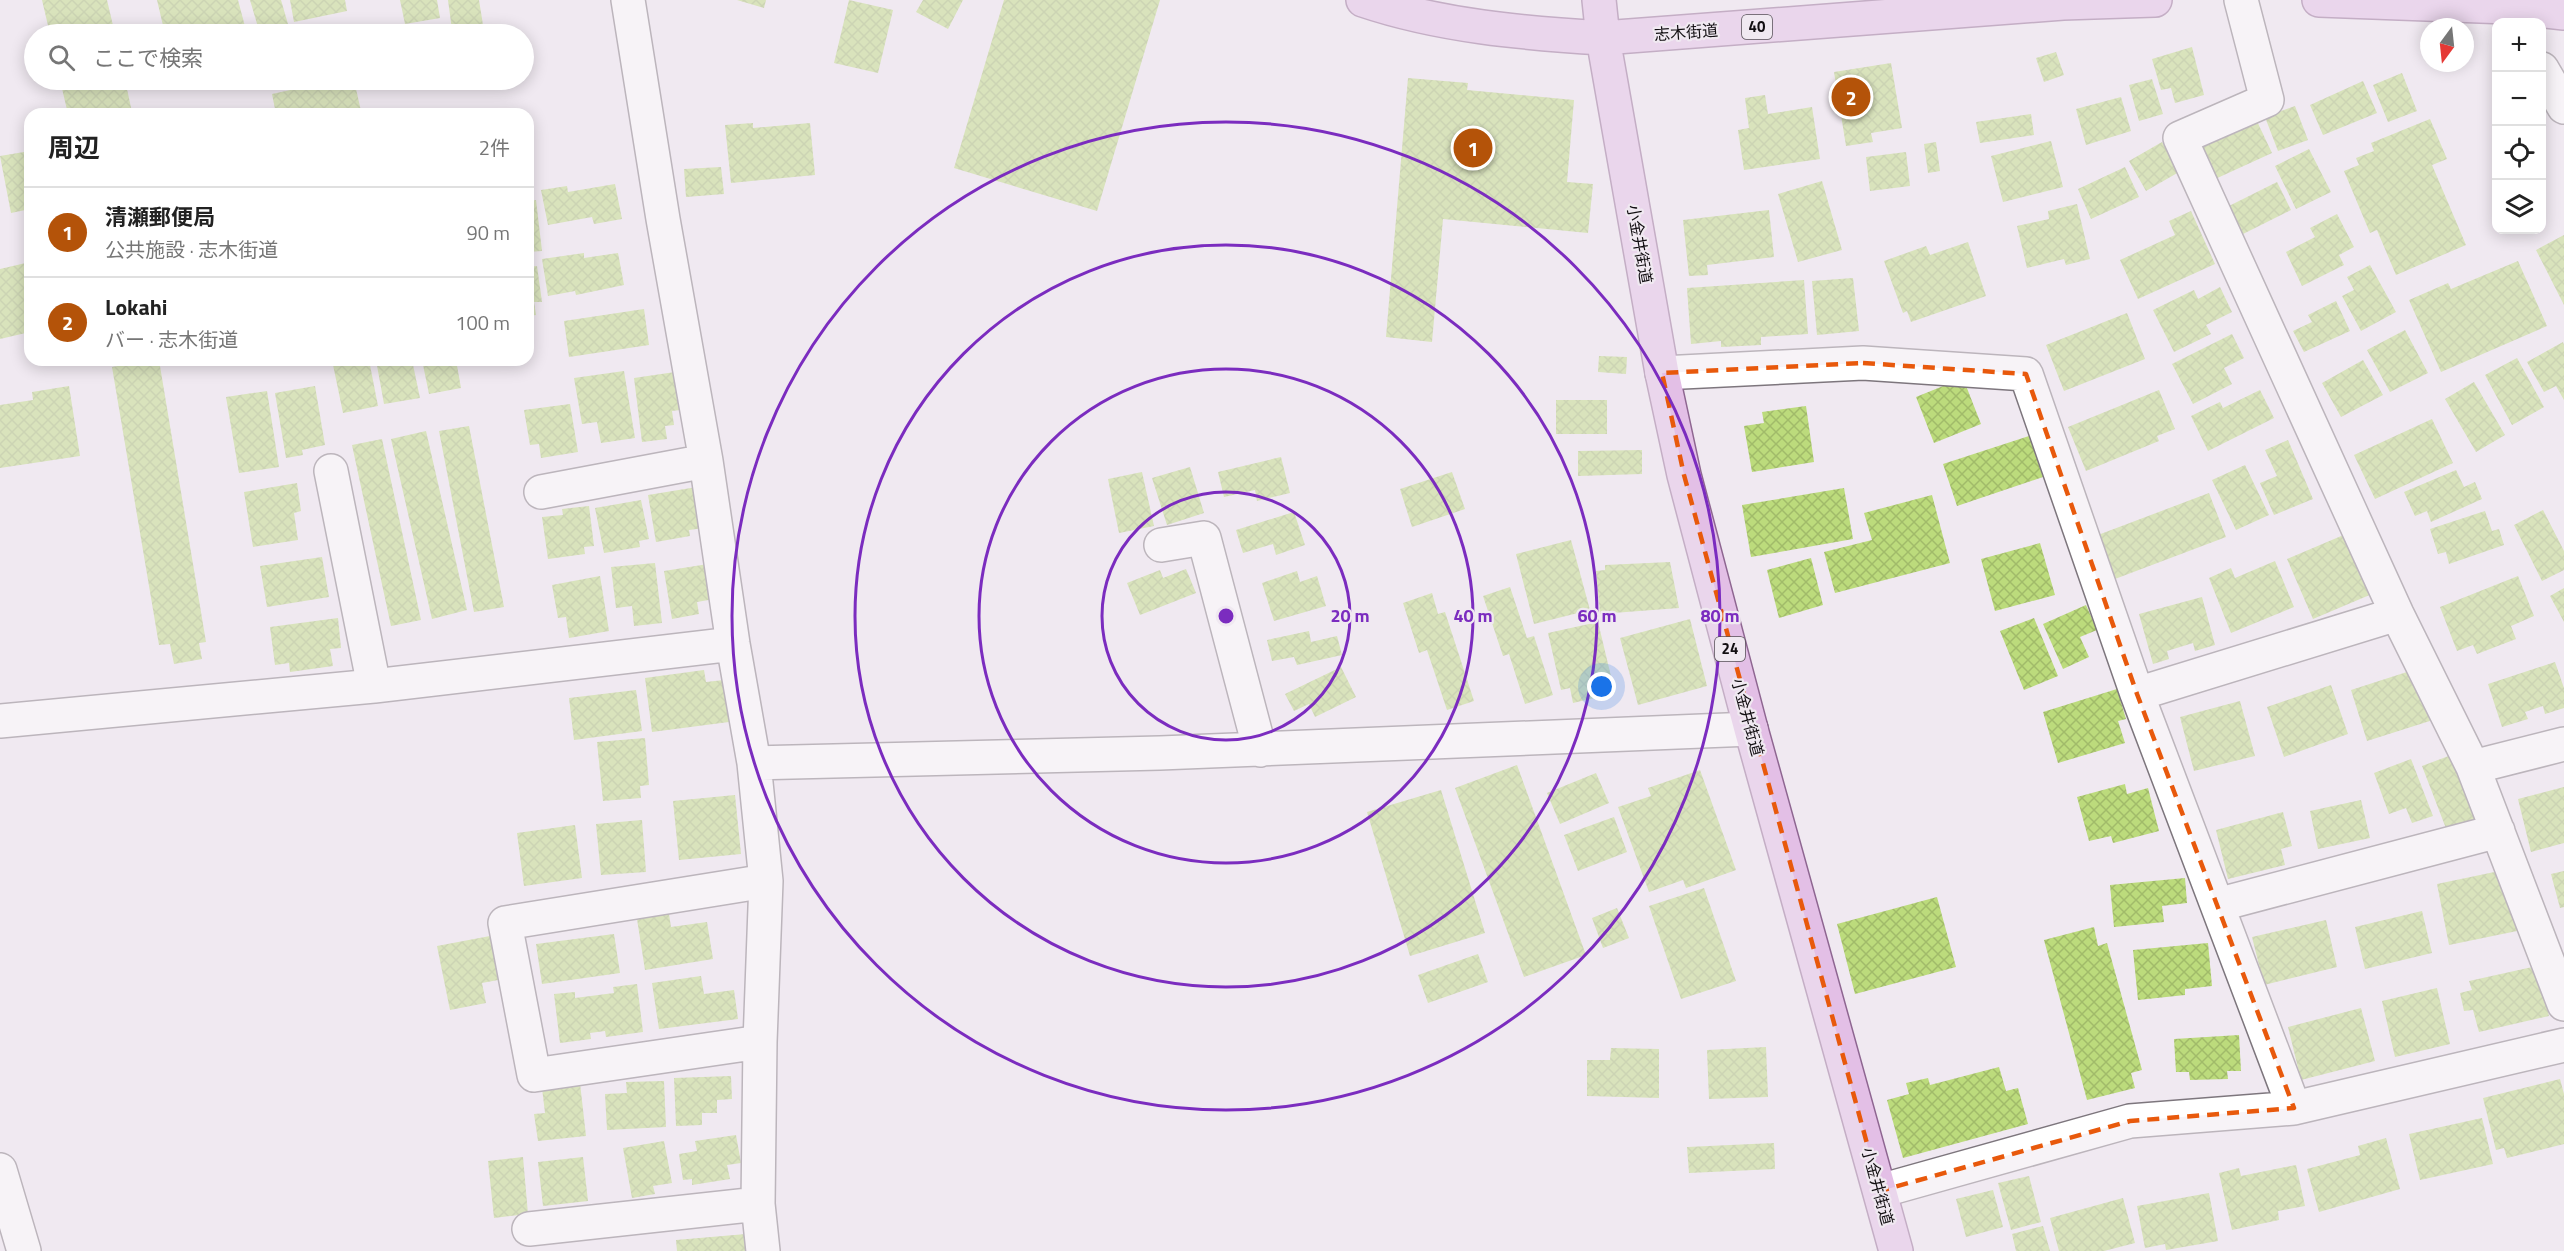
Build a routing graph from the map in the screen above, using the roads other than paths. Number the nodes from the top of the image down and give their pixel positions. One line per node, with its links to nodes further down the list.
1 (628, 0): 13 (street)
2 (1363, 0): 9 (main road, 志木街道 / 40)
3 (1599, 0): 9 (main road, 小金井街道 / 24)
4 (2155, 0): 9 (main road, 志木街道 / 40)
5 (2241, 0): 17 (street)
6 (2319, 0): 7 (main road)
7 (2508, 10): 8 (main road)
8 (2564, 13)
9 (1604, 38): 12 (main road, 小金井街道 / 24)
10 (2543, 72): 11 (street)
11 (2564, 107)
12 (1662, 373): 20 (street); 22 (main road, 小金井街道 / 24)
13 (706, 461): 15 (street); 18 (street)
14 (331, 471): 19 (street)
15 (542, 492)
16 (1161, 545): 24 (street)
17 (2397, 614): 20 (street); 26 (street)
18 (733, 644): 19 (street); 25 (street)
19 (374, 686): 21 (street)
20 (2137, 694): 29 (street)
21 (0, 721)
22 (1751, 729): 24 (street); 35 (main road, 小金井街道 / 24)
23 (2564, 744): 26 (street)
24 (1260, 750): 25 (street)
25 (754, 763): 28 (street)
26 (2473, 767): 27 (street)
27 (2498, 831): 29 (street); 30 (street)
28 (766, 881): 31 (street); 31 (street)
29 (2217, 905): 33 (street)
30 (2564, 1004)
31 (760, 1041): 36 (street)
32 (2564, 1045): 33 (street)
33 (2294, 1108): 35 (street)
34 (0, 1170): 38 (street)
35 (1880, 1191): 40 (main road, 小金井街道 / 24)
36 (758, 1204): 37 (street); 39 (street)
37 (529, 1230)
38 (24, 1251)
39 (763, 1251)
40 (1896, 1251)

